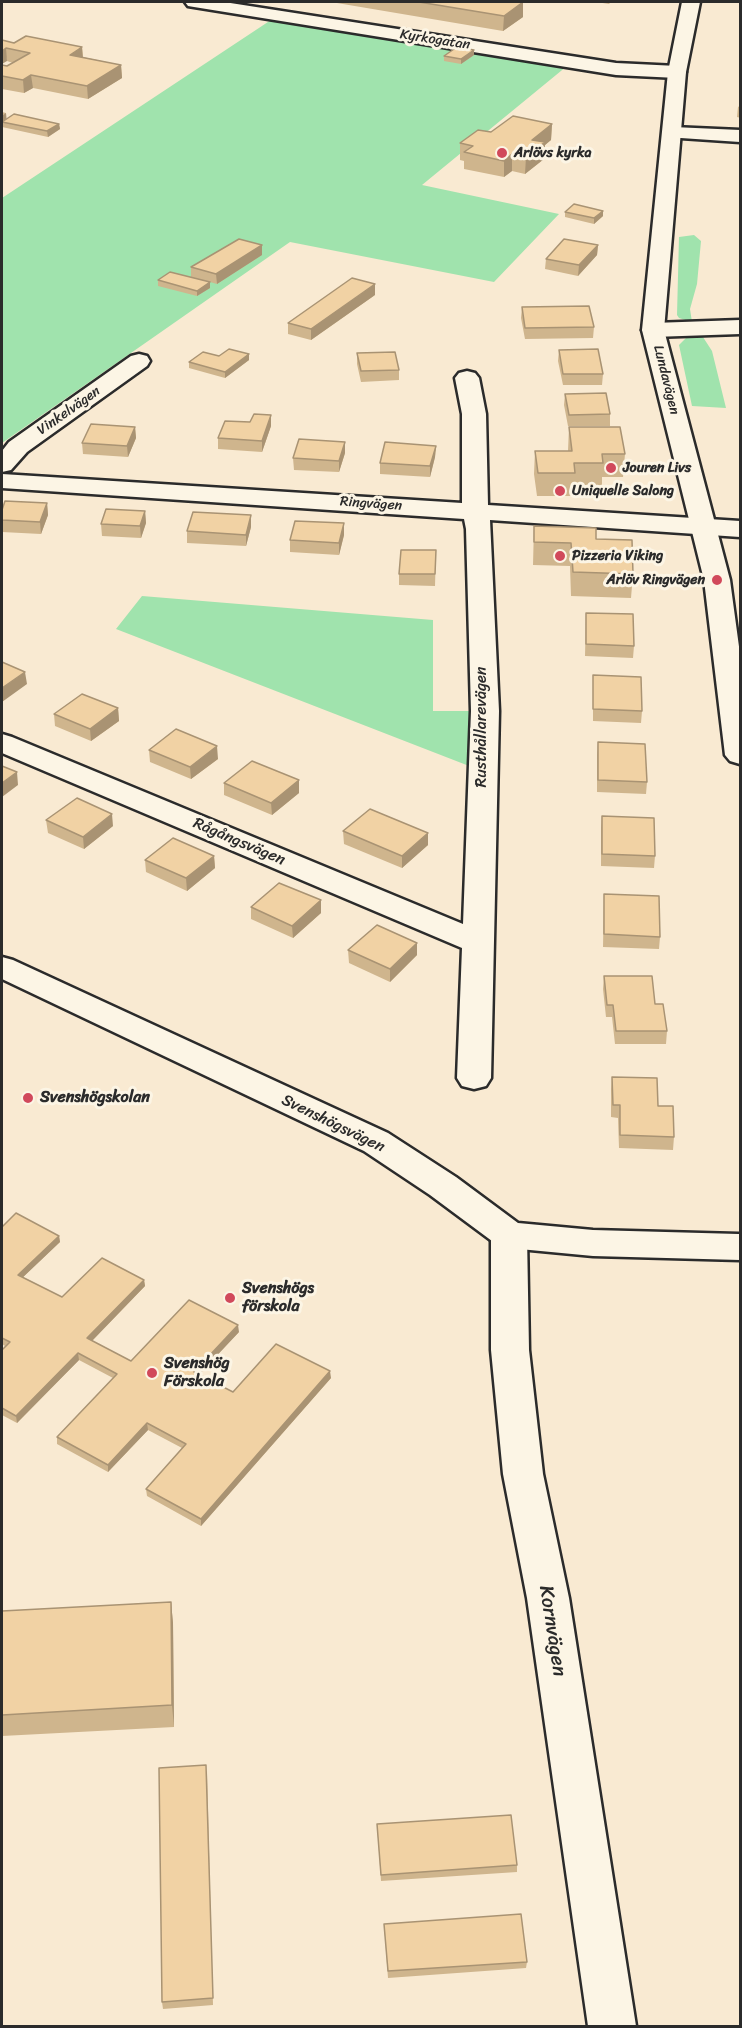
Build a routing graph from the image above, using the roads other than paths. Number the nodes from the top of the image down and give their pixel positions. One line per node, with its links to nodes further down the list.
1 (194, 2): 3 (street, Kyrkogatan)
2 (691, 2): 3 (street, Lundavägen)
3 (677, 72): 4 (street, Lundavägen)
4 (673, 133): 5 (street); 7 (street, Lundavägen)
5 (741, 136)
6 (741, 327): 7 (street)
7 (653, 330): 13 (street, Lundavägen)
8 (139, 361): 10 (street, Vinkelvägen)
9 (467, 378): 12 (street, Rusthållarevägen)
10 (2, 465)
11 (2, 481): 12 (street, Ringvägen)
12 (475, 511): 13 (street, Ringvägen); 17 (street, Rusthållarevägen)
13 (702, 525): 14 (street, Ringvägen); 16 (street, Lundavägen)
14 (741, 530)
15 (2, 743): 17 (street, Rågångsvägen)
16 (741, 755)
17 (477, 942): 19 (street, Rusthållarevägen)
18 (2, 967): 20 (street, Svenshögsvägen)
19 (474, 1078)
20 (508, 1235): 21 (street); 22 (street, Kornvägen)
21 (740, 1244)
22 (612, 2026)

